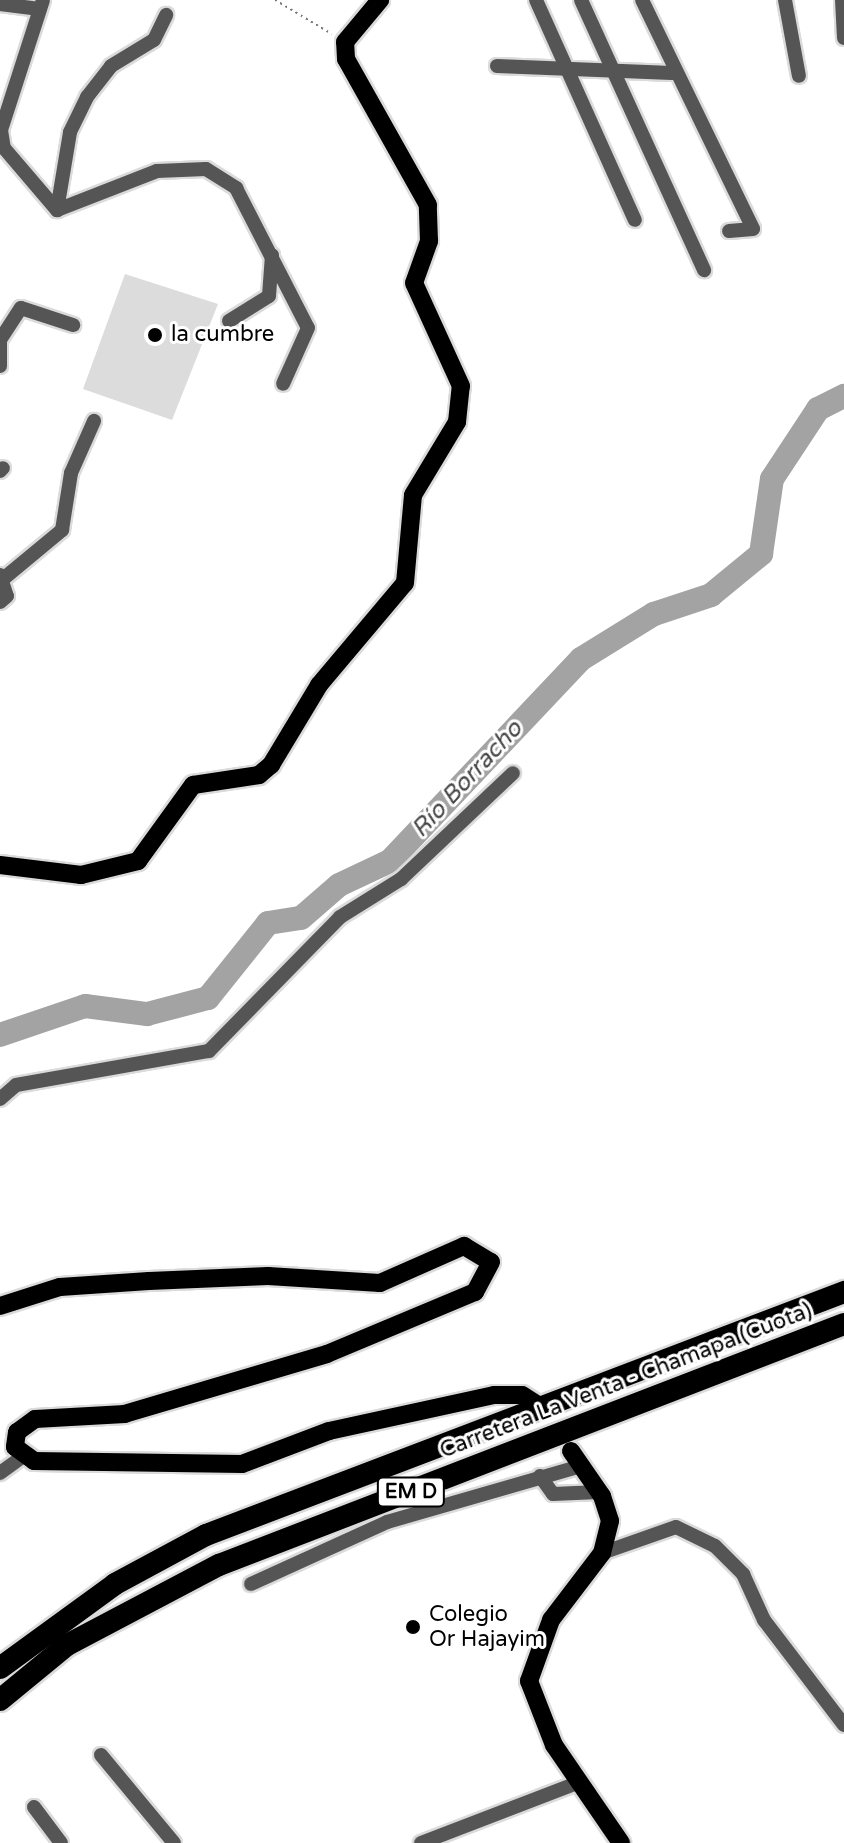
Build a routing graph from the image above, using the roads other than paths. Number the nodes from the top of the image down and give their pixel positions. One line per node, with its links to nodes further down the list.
1 (380, 0): 30 (main road)
2 (536, 0): 12 (street)
3 (581, 0): 14 (street)
4 (642, 0): 13 (street)
5 (785, 0): 15 (street)
6 (842, 0): 10 (street)
7 (0, 4): 8 (street)
8 (42, 5): 16 (street)
9 (166, 15): 16 (street)
10 (844, 38)
11 (497, 66): 12 (street)
12 (568, 71): 14 (street); 17 (street)
13 (672, 73): 14 (street); 18 (street)
14 (613, 75): 20 (street)
15 (799, 76)
16 (57, 210): 19 (street)
17 (635, 220)
18 (729, 231)
19 (270, 243): 21 (street); 25 (street)
20 (704, 270)
21 (229, 321)
22 (73, 325): 23 (street)
23 (0, 342): 24 (street)
24 (0, 366)
25 (283, 384)
26 (94, 421): 27 (street)
27 (2, 577): 28 (street)
28 (0, 602)
29 (513, 773): 31 (street)
30 (0, 865)
31 (0, 1099)
32 (844, 1292): 43 (highway, Carretera La Venta - Chamapa (Cuota) / EM D)
33 (0, 1306): 36 (main road)
34 (844, 1324): 44 (highway, Carretera La Venta - Chamapa (Cuota) / EM D)
35 (538, 1405): 36 (main road)
36 (23, 1456): 38 (street)
37 (576, 1459): 39 (street); 40 (main road)
38 (0, 1473)
39 (540, 1476): 40 (street); 42 (street)
40 (599, 1492): 41 (main road)
41 (602, 1553): 45 (street); 47 (main road)
42 (251, 1584)
43 (0, 1668)
44 (0, 1700)
45 (844, 1725)
46 (101, 1755): 51 (street)
47 (580, 1782): 49 (street); 52 (main road)
48 (34, 1807): 50 (street)
49 (426, 1842)
50 (61, 1843)
51 (174, 1843)
52 (621, 1843)

